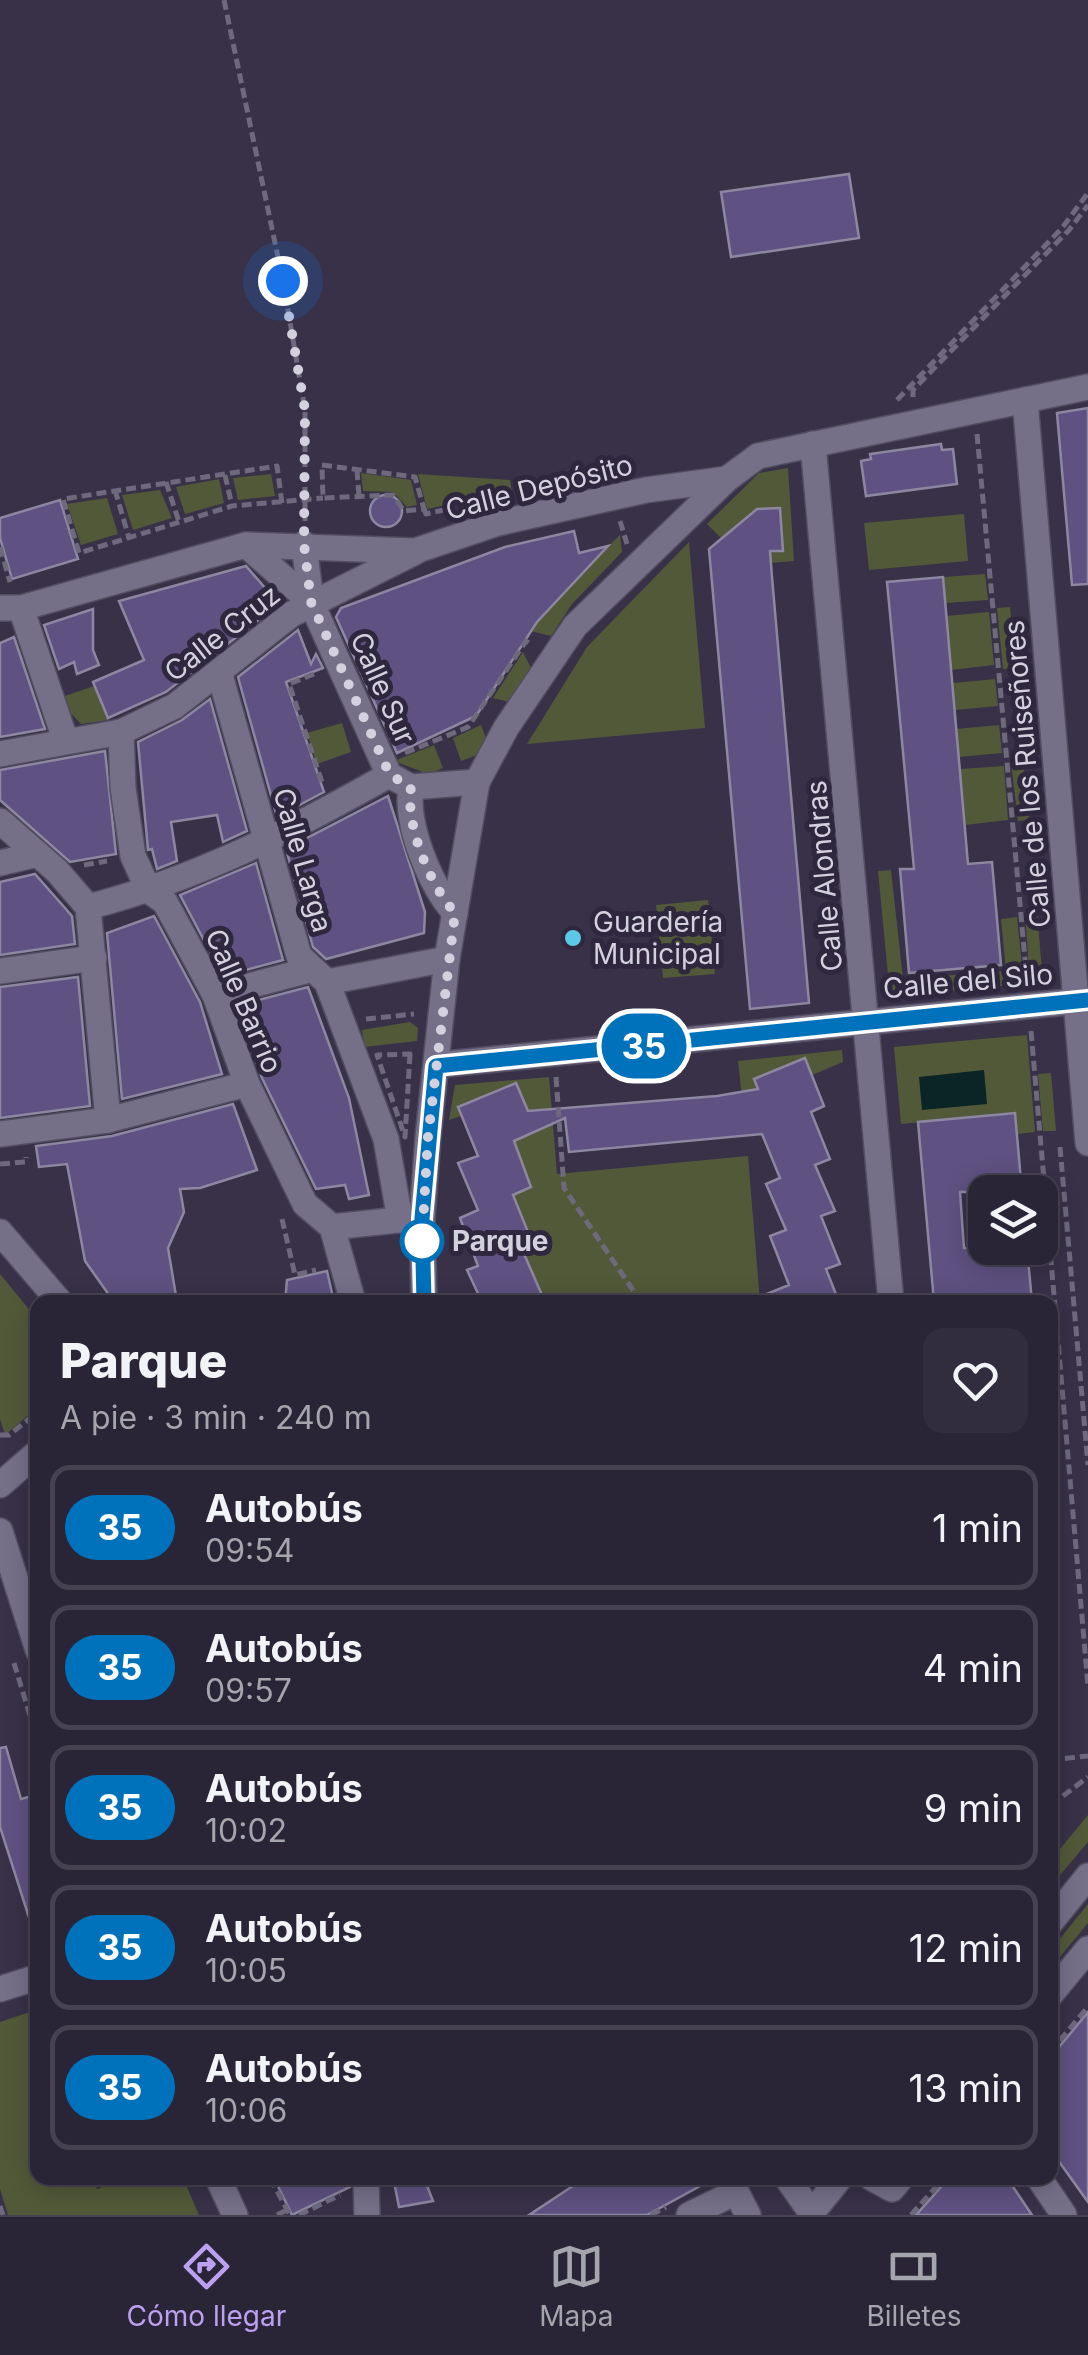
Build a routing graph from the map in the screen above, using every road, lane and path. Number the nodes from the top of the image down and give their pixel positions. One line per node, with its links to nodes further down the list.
1 (224, 0): 16 (path)
2 (1088, 193): 6 (path)
3 (1088, 205): 6 (path)
4 (1088, 387): 5 (street, Calle Depósito)
5 (1024, 400): 6 (street, Calle Depósito); 50 (street, Calle de los Ruiseñores)
6 (899, 426): 8 (street, Calle Depósito)
7 (977, 427): 48 (path)
8 (813, 444): 11 (street, Calle Depósito); 52 (street, Calle Alondras)
9 (356, 470): 14 (path); 14 (path); 15 (path)
10 (225, 474): 12 (path); 17 (path); 18 (path)
11 (727, 479): 24 (street, Calle Depósito); 28 (street)
12 (166, 482): 13 (path); 19 (path)
13 (115, 490): 20 (path); 20 (path)
14 (359, 497): 15 (path)
15 (323, 498): 16 (path)
16 (305, 500): 17 (path); 21 (path)
17 (282, 503): 18 (path)
18 (232, 506): 19 (path)
19 (180, 522): 20 (path)
20 (129, 538)
21 (304, 544): 22 (street, Calle Depósito); 24 (street, Calle Depósito); 26 (street, Calle Sur)
22 (246, 545): 26 (street, Calle Sur); 27 (street, Calle Depósito)
23 (0, 547): 25 (path)
24 (415, 552): 26 (street, Calle Cruz)
25 (10, 582)
26 (311, 602): 29 (street, Calle Cruz); 33 (street, Calle Sur)
27 (11, 608): 31 (street)
28 (552, 660): 33 (path); 34 (street)
29 (220, 675): 30 (street, Calle Cruz); 36 (street, Calle Larga)
30 (121, 732): 31 (street, Calle Cruz); 41 (street, Calle Barrio)
31 (66, 739): 32 (street, Calle Cruz)
32 (0, 754)
33 (398, 773): 34 (street); 36 (street); 43 (street, Calle Sur)
34 (477, 782): 43 (street)
35 (0, 822): 37 (street)
36 (268, 841): 41 (street); 47 (street, Calle Larga)
37 (38, 854): 39 (street); 42 (street)
38 (108, 860): 40 (path)
39 (0, 863)
40 (70, 868)
41 (149, 891): 42 (street); 49 (street, Calle Barrio)
42 (88, 907): 44 (street)
43 (455, 913): 45 (street)
44 (94, 958): 46 (street); 62 (street)
45 (447, 959): 47 (street); 51 (street)
46 (0, 970)
47 (320, 976): 49 (street); 53 (street, Calle Larga)
48 (1028, 986)
49 (215, 996): 59 (street, Calle Barrio)
50 (1082, 1001): 52 (street, Calle del Silo); 65 (street, Calle de los Ruiseñores)
51 (442, 1010): 53 (path); 58 (street)
52 (867, 1020): 57 (street, Calle del Silo); 77 (street, Calle Alondras)
53 (343, 1024): 69 (street, Calle Larga)
54 (1044, 1030): 55 (path)
55 (1031, 1031): 56 (path); 78 (path)
56 (1014, 1033)
57 (554, 1054): 58 (street, Calle del Silo); 76 (path)
58 (436, 1066): 69 (street)
59 (247, 1084): 62 (street); 70 (street, Calle Barrio)
60 (387, 1084): 61 (path)
61 (408, 1084)
62 (108, 1120): 64 (street)
63 (1059, 1133): 83 (path)
64 (0, 1134)
65 (1088, 1143)
66 (24, 1149): 67 (path)
67 (0, 1164)
68 (280, 1215): 72 (path)
69 (411, 1219): 70 (street); 75 (street)
70 (332, 1227): 74 (street, Calle Barrio)
71 (0, 1232): 73 (street)
72 (332, 1267)
73 (54, 1295)
74 (351, 1295)
75 (423, 1295)
76 (636, 1295)
77 (889, 1295)
78 (1054, 1295)
79 (1058, 1341): 88 (path)
80 (30, 1418): 81 (path)
81 (0, 1436)
82 (30, 1459): 84 (street)
83 (1088, 1465)
84 (0, 1485)
85 (0, 1531): 86 (street)
86 (30, 1625)
87 (11, 1654): 89 (path)
88 (1088, 1686)
89 (30, 1716)
90 (1088, 1756): 91 (path)
91 (1058, 1759)
92 (1088, 1777): 93 (path)
93 (1058, 1799)
94 (1088, 1876): 95 (street)
95 (1058, 1913)
96 (1088, 1949): 98 (street)
97 (30, 1980): 99 (street)
98 (1058, 1985)
99 (0, 1989)
100 (1088, 2007): 101 (path)
101 (1058, 2043)
102 (221, 2185): 116 (street)
103 (274, 2185): 112 (path)
104 (355, 2185): 113 (path)
105 (357, 2185): 118 (street)
106 (792, 2185): 114 (street)
107 (835, 2185): 114 (street)
108 (938, 2185): 120 (path)
109 (1043, 2185): 121 (street)
110 (738, 2195): 119 (street)
111 (0, 2206): 115 (path)
112 (288, 2212): 117 (path)
113 (301, 2214)
114 (812, 2214)
115 (3, 2215)
116 (235, 2215)
117 (277, 2215)
118 (367, 2215)
119 (688, 2215)
120 (911, 2215)
121 (1064, 2215)

